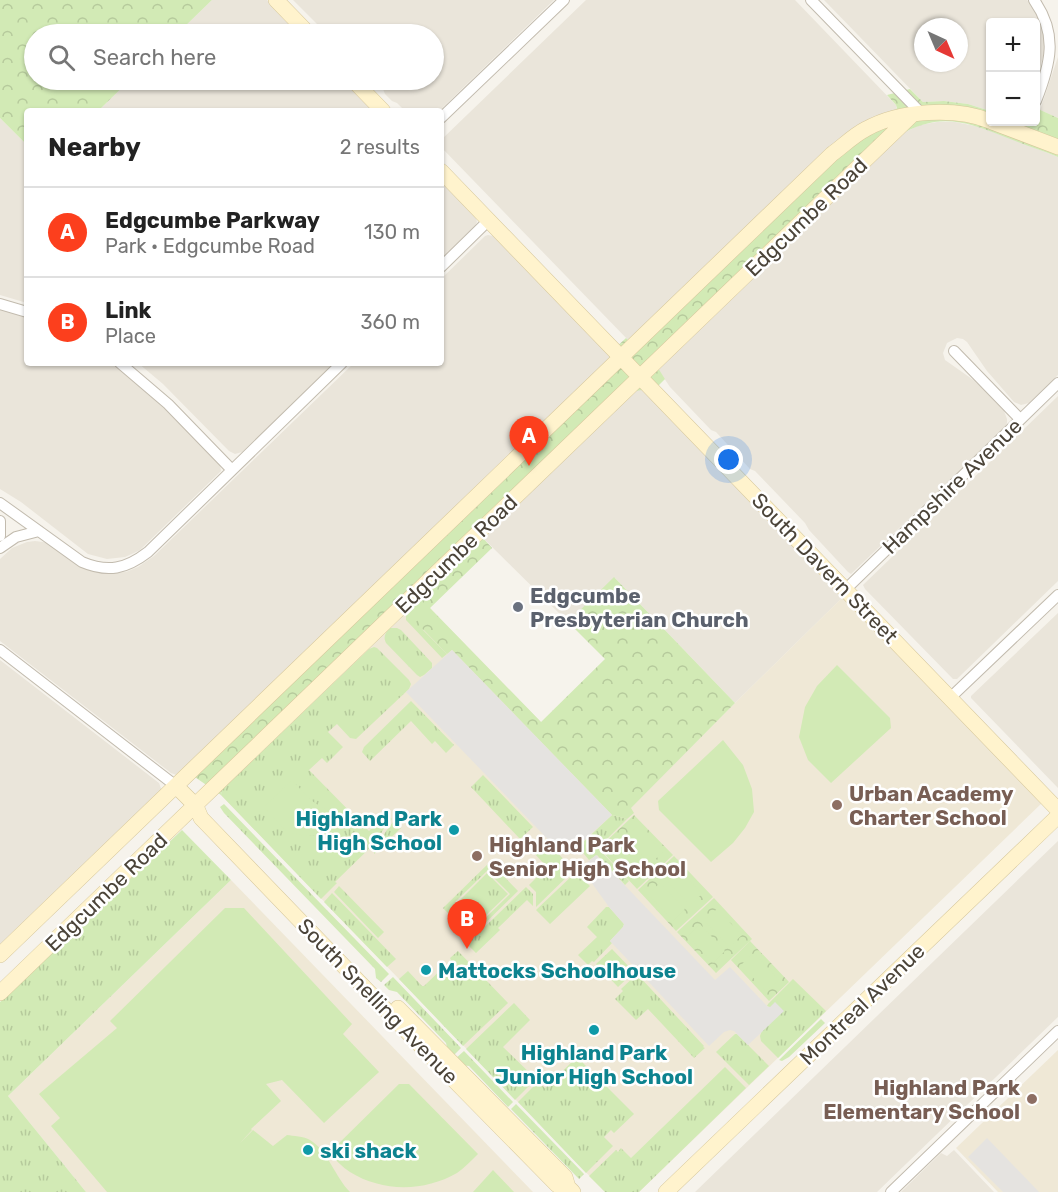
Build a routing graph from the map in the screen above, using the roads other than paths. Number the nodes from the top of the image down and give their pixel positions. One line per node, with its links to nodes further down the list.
1 (276, 0): 5 (street)
2 (564, 0): 10 (street)
3 (811, 0): 9 (street)
4 (1034, 0): 6 (street)
5 (299, 24)
6 (1040, 89)
7 (363, 90): 8 (street)
8 (380, 108)
9 (916, 114): 11 (street, Edgcumbe Road); 20 (street, Edgcumbe Road); 23 (street, Edgcumbe Road)
10 (444, 115)
11 (986, 120)
12 (1025, 127): 13 (street, Edgcumbe Road)
13 (1058, 147)
14 (444, 174): 15 (street, South Davern Street)
15 (489, 220): 16 (street); 20 (street, South Davern Street)
16 (444, 264)
17 (0, 304): 18 (street)
18 (24, 311)
19 (954, 351): 25 (street)
20 (621, 357): 23 (street, South Davern Street); 36 (street, Edgcumbe Road)
21 (124, 366): 26 (street)
22 (339, 366): 26 (street)
23 (640, 377): 32 (street, South Davern Street); 37 (street, Edgcumbe Road)
24 (1058, 383): 25 (street, Hampshire Avenue)
25 (1020, 419): 32 (street, Hampshire Avenue)
26 (232, 470): 29 (street)
27 (0, 503): 29 (street)
28 (0, 521): 30 (street)
29 (39, 531): 31 (street)
30 (0, 536)
31 (0, 548)
32 (845, 590): 35 (street, South Davern Street)
33 (1058, 594): 35 (street)
34 (0, 650): 36 (street, South Snelling Avenue)
35 (950, 698): 38 (street, South Davern Street)
36 (176, 786): 37 (street, South Snelling Avenue); 40 (street, Edgcumbe Road)
37 (196, 806): 41 (street, Edgcumbe Road); 43 (street, South Snelling Avenue)
38 (1058, 810)
39 (1058, 816): 44 (street, Montreal Avenue)
40 (0, 955)
41 (0, 993)
42 (1058, 1031): 45 (street)
43 (570, 1190)
44 (666, 1192)
45 (891, 1192)

